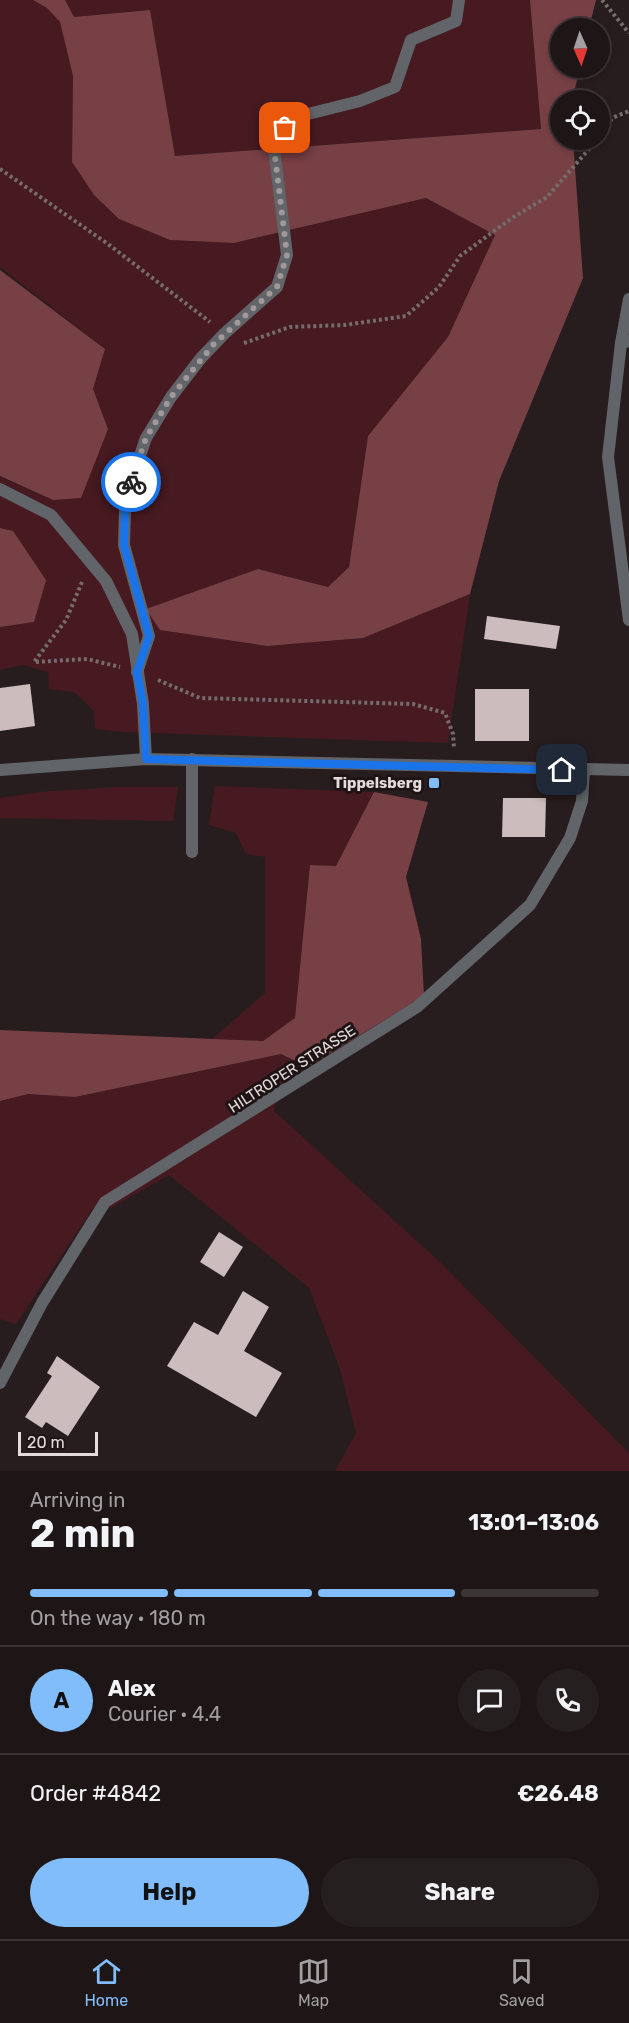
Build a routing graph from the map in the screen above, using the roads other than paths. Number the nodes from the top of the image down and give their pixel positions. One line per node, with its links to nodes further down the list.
1 (459, 0): 6 (street)
2 (629, 299): 3 (street)
3 (625, 342): 5 (street)
4 (0, 489): 6 (street)
5 (629, 620)
6 (137, 672): 7 (street)
7 (146, 759): 8 (street); 9 (street)
8 (192, 759): 10 (street); 12 (street)
9 (0, 770)
10 (584, 770): 11 (street); 13 (street, HILTROPER STRASSE)
11 (629, 770)
12 (192, 852)
13 (0, 1383)

